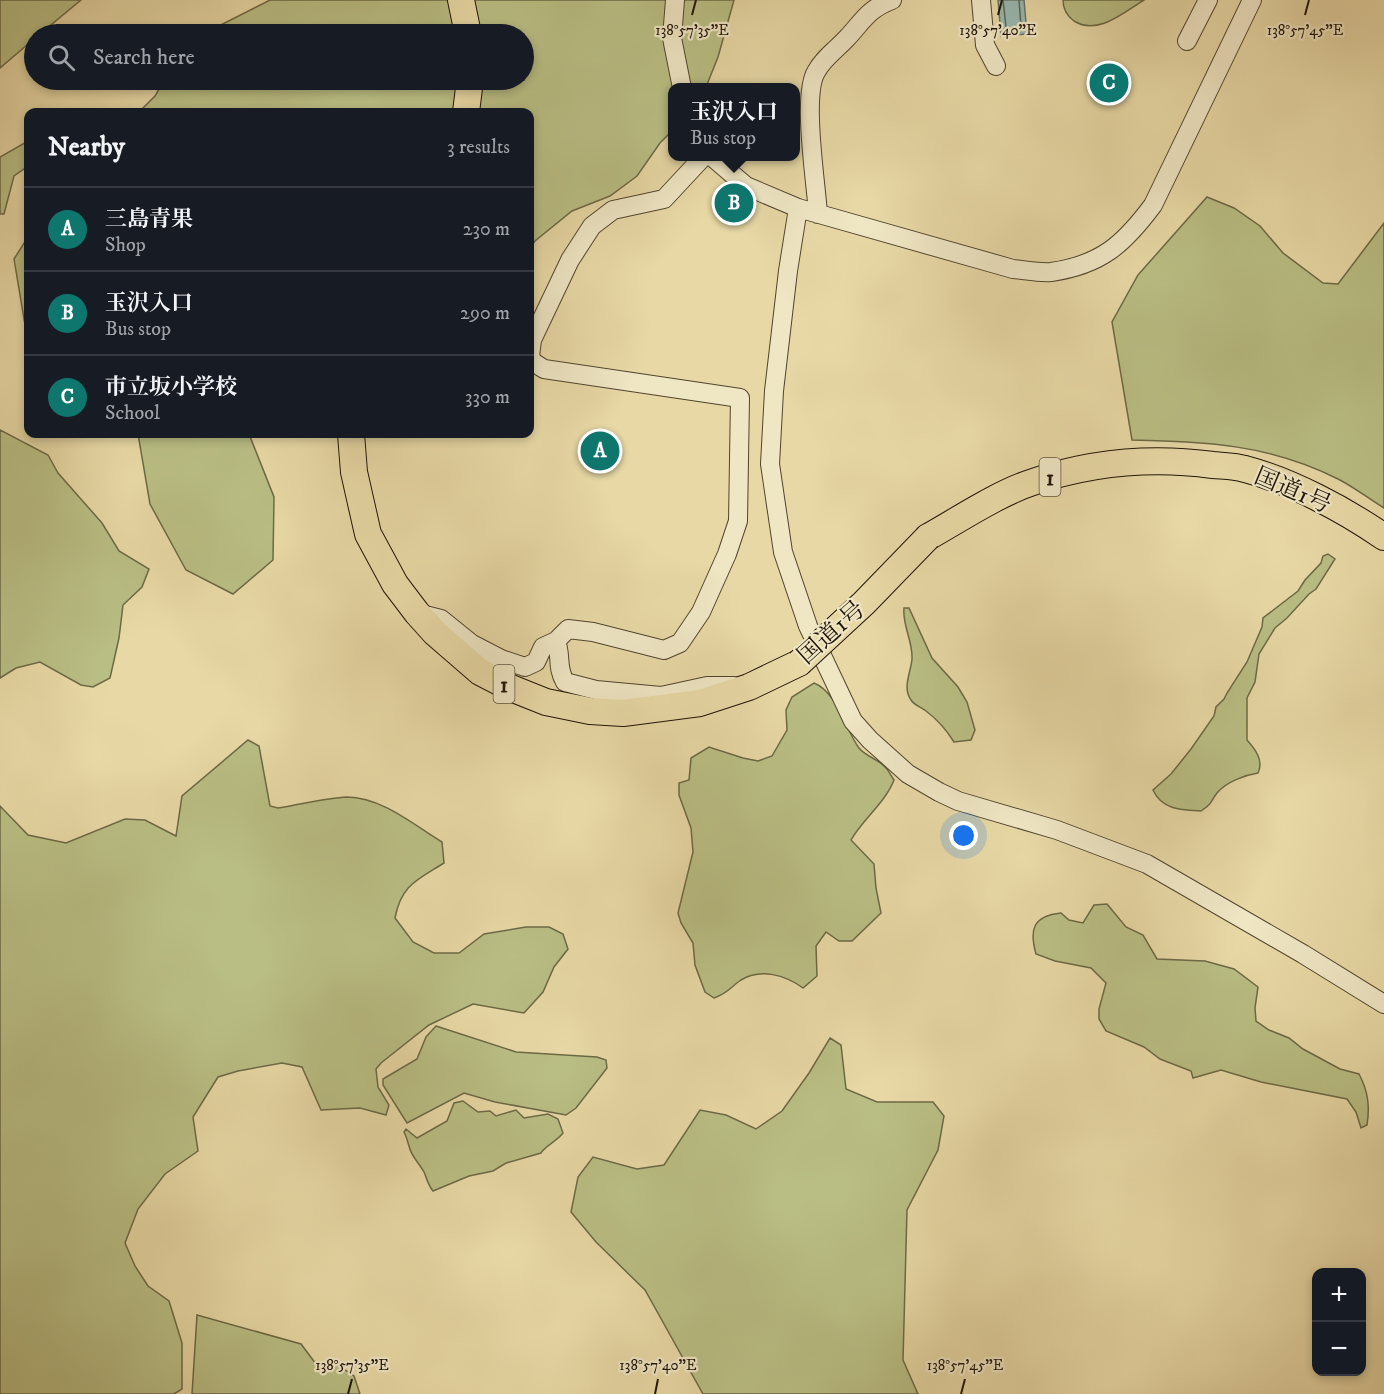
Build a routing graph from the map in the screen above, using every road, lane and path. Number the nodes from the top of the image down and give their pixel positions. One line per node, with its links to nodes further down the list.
1 (461, 0): 7 (highway)
2 (675, 0): 10 (street)
3 (892, 0): 16 (street)
4 (981, 0): 9 (street)
5 (1208, 0): 8 (street)
6 (1252, 0): 16 (street)
7 (466, 24)
8 (1187, 40)
9 (996, 66)
10 (681, 83)
11 (469, 90): 12 (highway)
12 (466, 108)
13 (699, 161): 17 (street)
14 (717, 161): 15 (street)
15 (798, 208): 16 (street); 24 (street)
16 (818, 214)
17 (534, 336)
18 (534, 363): 22 (street)
19 (351, 438): 21 (highway, 国道1号 / 1)
20 (1384, 537): 23 (highway, 国道1号 / 1, bridge)
21 (417, 613): 22 (street); 23 (highway, 国道1号 / 1)
22 (556, 641): 23 (street)
23 (749, 687)
24 (1384, 1004)

